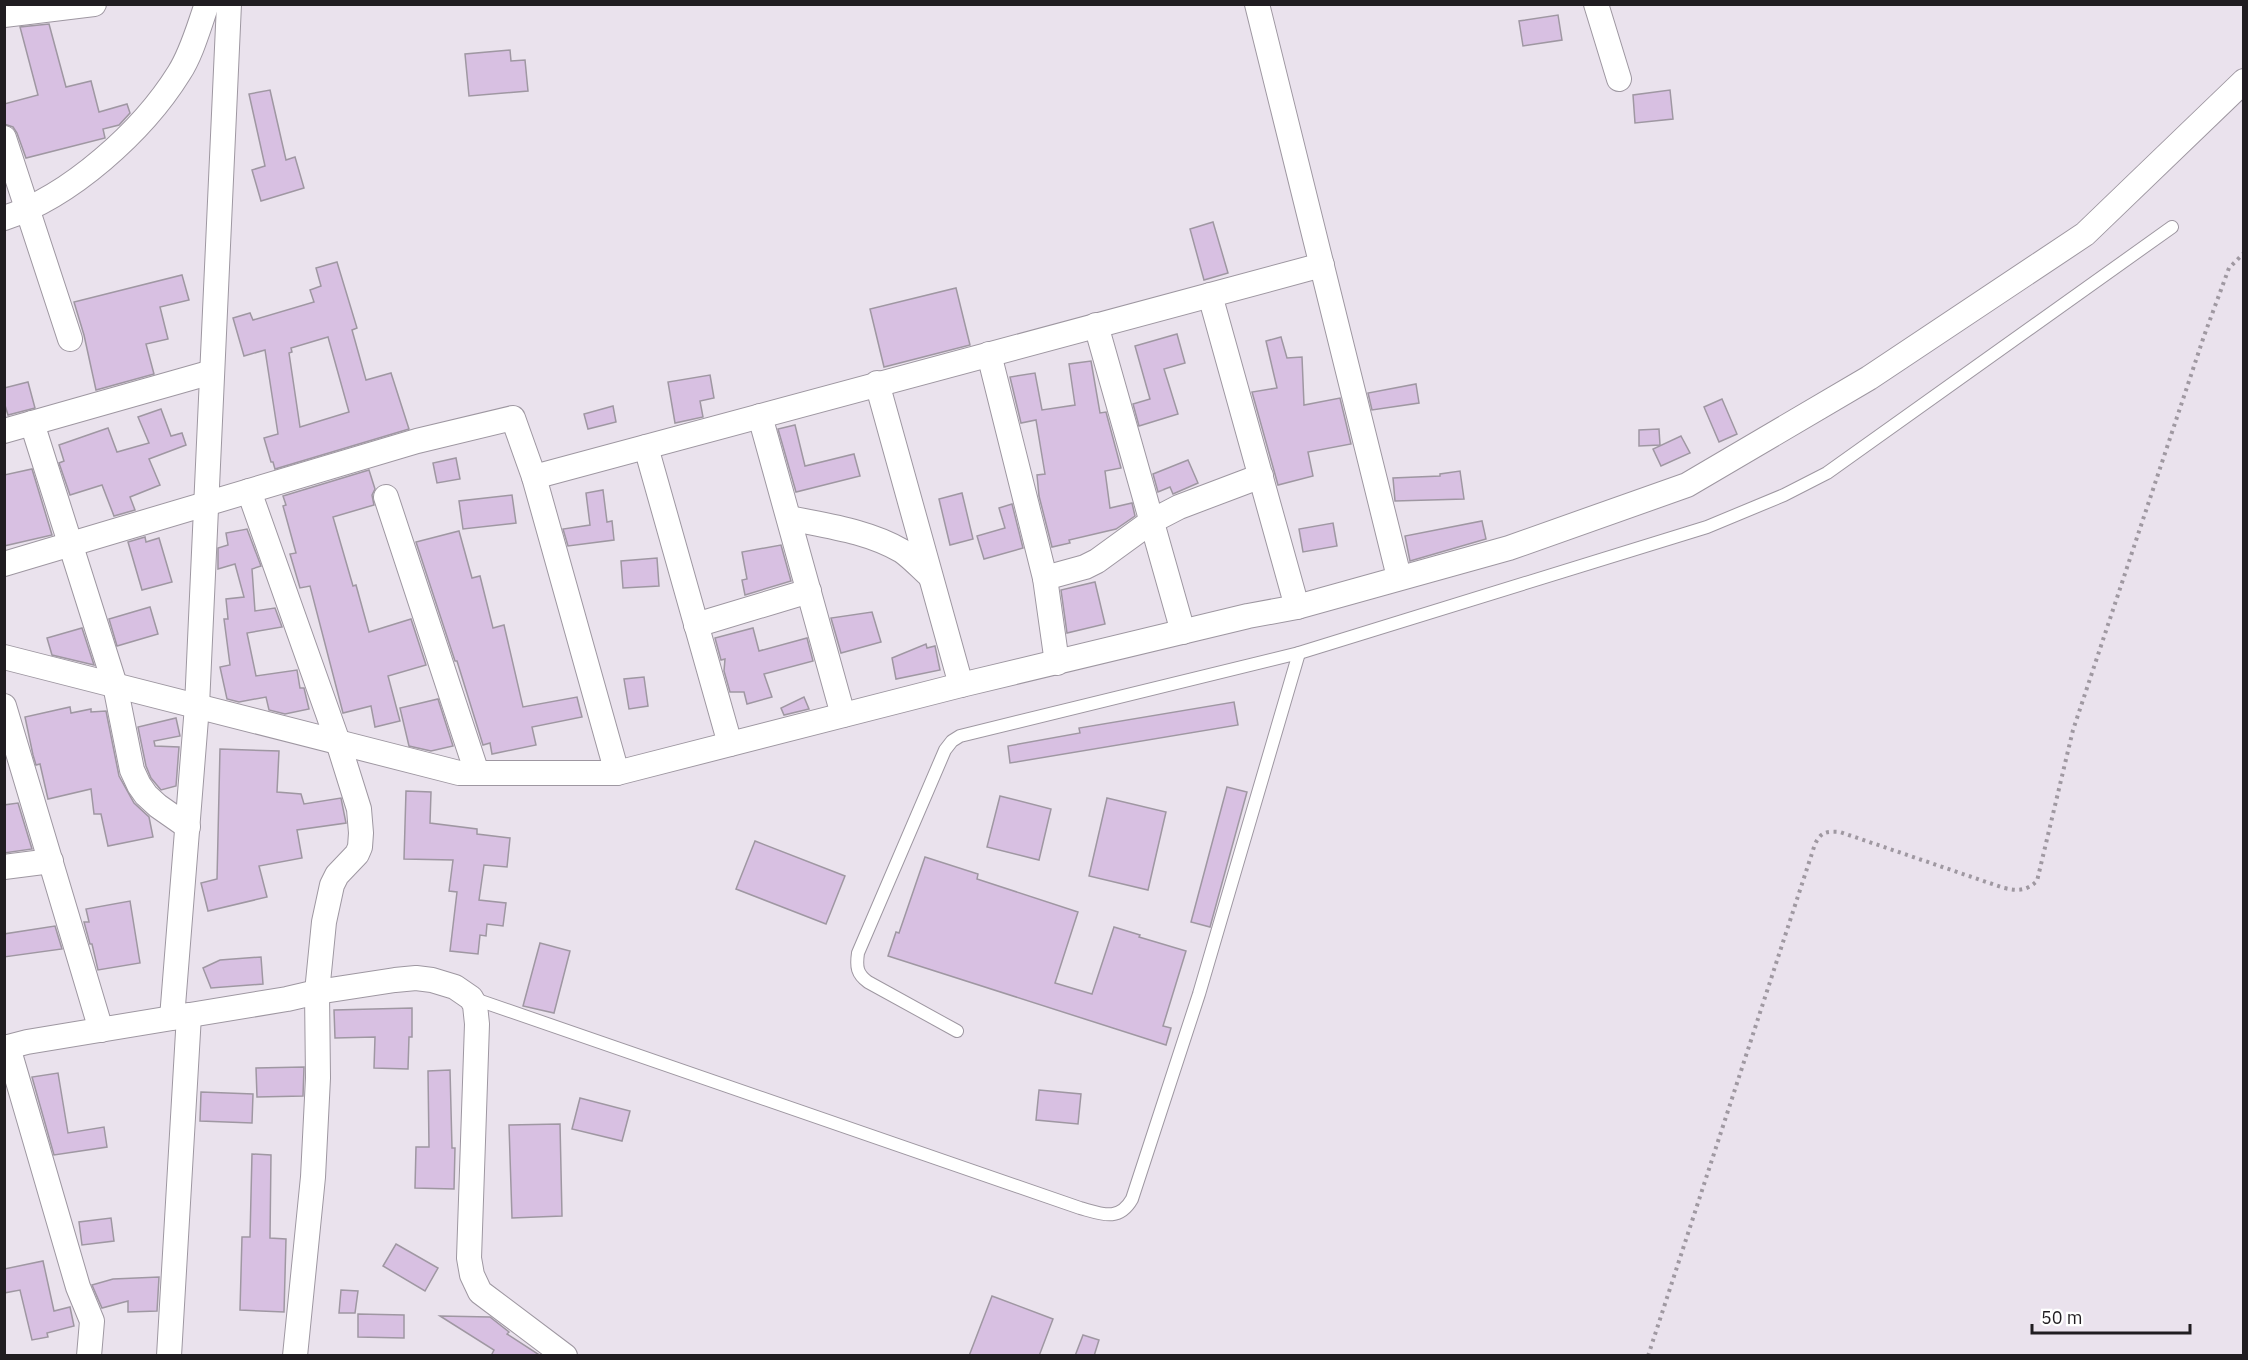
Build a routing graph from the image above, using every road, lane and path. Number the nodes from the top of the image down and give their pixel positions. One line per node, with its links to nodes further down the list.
1 (94, 4): 6 (street)
2 (207, 4): 10 (street)
3 (229, 4): 19 (street)
4 (1257, 4): 14 (street)
5 (1596, 4): 7 (street)
6 (4, 15)
7 (1619, 79)
8 (2244, 81): 35 (street)
9 (4, 138): 10 (street)
10 (29, 210): 11 (street); 17 (street)
11 (4, 218)
12 (2172, 226): 41 (lane)
13 (2244, 253): 66 (path)
14 (1322, 265): 15 (street); 35 (street)
15 (1210, 295): 16 (street); 25 (street)
16 (1096, 325): 18 (street); 31 (street)
17 (70, 339)
18 (989, 354): 20 (street); 36 (street)
19 (212, 372): 22 (street); 29 (street)
20 (877, 383): 21 (street); 34 (street)
21 (760, 416): 24 (street); 30 (street)
22 (32, 423): 23 (street); 32 (street)
23 (4, 431)
24 (646, 447): 26 (street); 39 (street)
25 (1261, 476): 31 (street); 38 (street)
26 (534, 477): 27 (street); 52 (street)
27 (249, 491): 29 (street); 49 (street)
28 (386, 497): 51 (street)
29 (206, 504): 32 (street); 47 (street)
30 (789, 518): 34 (street); 37 (street)
31 (1152, 521): 36 (street); 40 (street)
32 (70, 545): 33 (street); 44 (street)
33 (4, 564)
34 (930, 576): 45 (street)
35 (1400, 577): 38 (street)
36 (1045, 578): 43 (street)
37 (809, 591): 39 (street); 48 (street)
38 (1298, 607): 40 (street)
39 (696, 625): 50 (street)
40 (1183, 632): 43 (street)
41 (1299, 653): 57 (lane); 60 (lane)
42 (4, 657): 44 (street)
43 (1057, 663): 45 (street)
44 (115, 685): 47 (street); 53 (street)
45 (960, 685): 48 (street)
46 (4, 706): 54 (street)
47 (198, 706): 49 (street); 53 (street)
48 (843, 715): 50 (street)
49 (338, 742): 51 (street); 56 (street)
50 (730, 744): 52 (street)
51 (477, 773): 52 (street)
52 (617, 773)
53 (188, 827): 58 (street)
54 (51, 861): 55 (street); 59 (street)
55 (4, 867)
56 (317, 992): 57 (street); 58 (street); 64 (street)
57 (471, 998): 65 (street)
58 (181, 1017): 59 (street); 63 (street)
59 (102, 1030): 61 (street)
60 (957, 1031)
61 (6, 1048): 62 (street)
62 (89, 1356)
63 (169, 1356)
64 (296, 1356)
65 (565, 1356)
66 (1648, 1356)

